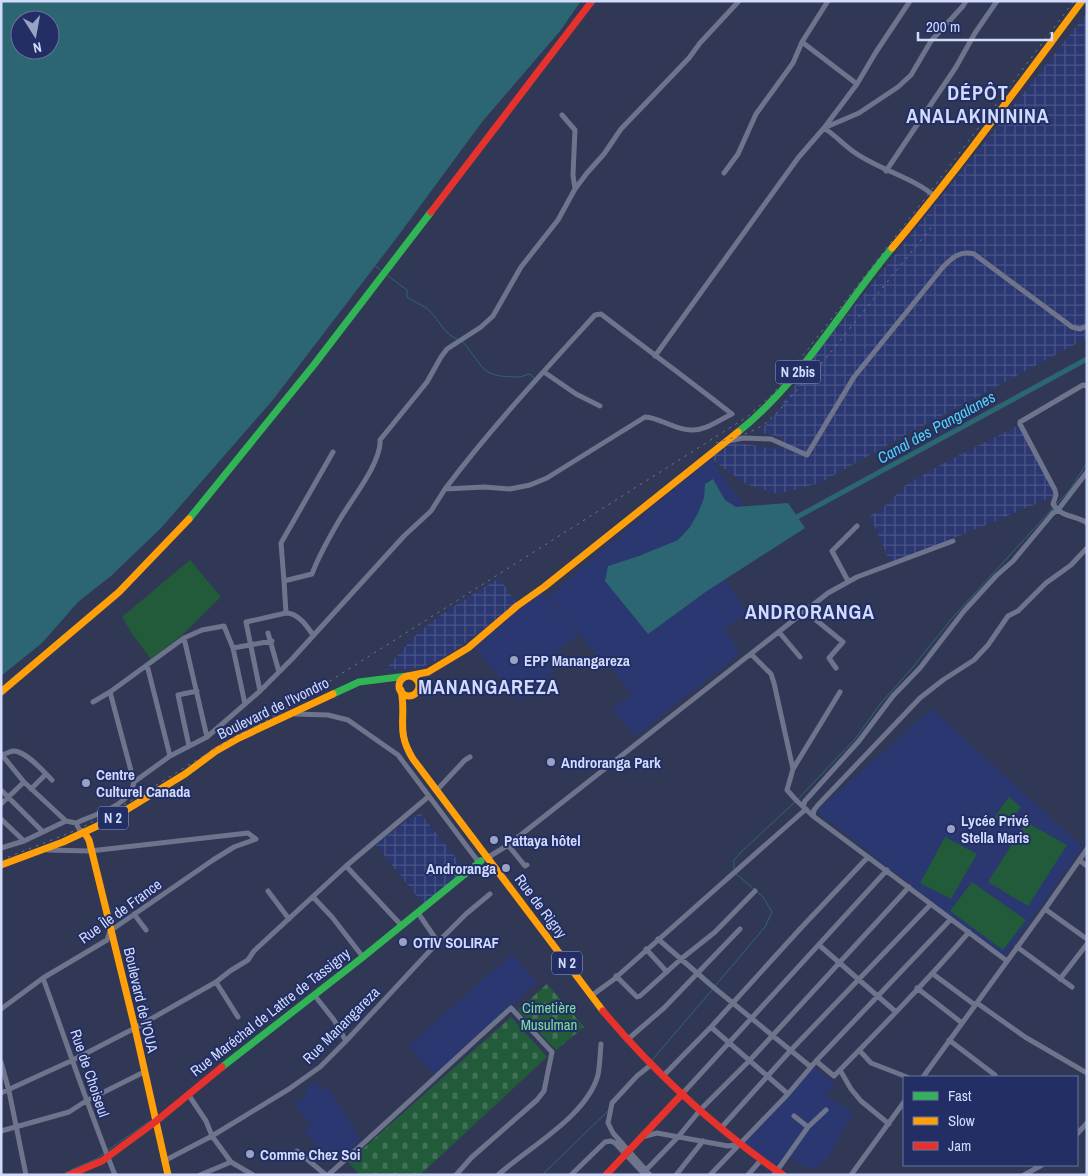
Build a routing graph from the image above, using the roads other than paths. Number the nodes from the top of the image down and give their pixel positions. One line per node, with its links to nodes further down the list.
1 (592, 1): 53 (main road)
2 (739, 1): 14 (street)
3 (828, 1): 8 (street)
4 (910, 1): 9 (street)
5 (966, 1): 11 (street)
6 (997, 1): 12 (street)
7 (1082, 1): 15 (main road, N 2bis)
8 (802, 42): 9 (street); 13 (street)
9 (857, 84): 11 (street)
10 (562, 115): 14 (street)
11 (824, 128): 12 (street); 17 (street)
12 (886, 171): 15 (street)
13 (724, 173)
14 (575, 189): 30 (street)
15 (935, 197): 21 (main road, N 2bis)
16 (1087, 326): 21 (street)
17 (655, 356): 18 (street); 24 (street)
18 (544, 372): 20 (street); 24 (street)
19 (1087, 386): 25 (street)
20 (600, 406)
21 (723, 443): 44 (main road, N 2bis)
22 (333, 452): 30 (street)
23 (1087, 472): 25 (street)
24 (445, 489): 36 (street)
25 (1056, 508): 26 (street); 76 (street)
26 (1087, 523)
27 (857, 526): 31 (street)
28 (953, 541): 31 (street)
29 (1087, 548): 77 (street)
30 (284, 581): 33 (street)
31 (848, 581): 32 (street)
32 (805, 612): 34 (street); 45 (street)
33 (286, 613): 36 (street); 39 (street)
34 (779, 632): 41 (street); 42 (street)
35 (268, 633): 38 (street)
36 (313, 635): 46 (street)
37 (184, 638): 40 (street); 43 (street); 51 (street)
38 (272, 641): 39 (street); 46 (street)
39 (251, 644): 40 (street); 50 (street)
40 (232, 648): 57 (street)
41 (751, 654): 65 (street); 84 (street)
42 (800, 656)
43 (148, 665): 54 (street); 63 (street)
44 (437, 667): 47 (main road, Boulevard de l'Ivondro); 52 (main road)
45 (836, 668)
46 (279, 672): 50 (street)
47 (408, 676): 48 (main road, Boulevard de l'Ivondro); 49 (main road); 52 (main road)
48 (375, 679): 49 (main road); 59 (main road, Boulevard de l'Ivondro / N 2)
49 (400, 689): 52 (main road); 58 (main road, Rue de Rigny / N 2)
50 (260, 690): 57 (street)
51 (197, 691): 60 (street); 61 (street)
52 (417, 691): 58 (main road)
53 (1, 692)
54 (110, 692): 56 (street); 69 (street)
55 (840, 692): 65 (street)
56 (93, 702)
57 (245, 704): 60 (street)
58 (403, 712): 72 (main road, Rue de Rigny / N 2)
59 (292, 714): 74 (street); 82 (main road, Boulevard de l'Ivondro / N 2)
60 (207, 737): 61 (street)
61 (189, 746): 63 (street)
62 (2, 755): 66 (street); 68 (street)
63 (170, 756): 69 (street)
64 (470, 757): 72 (street)
65 (793, 769): 76 (street)
66 (46, 774): 67 (street); 70 (street)
67 (52, 780)
68 (24, 782): 70 (street); 73 (street)
69 (134, 782): 80 (street)
70 (31, 789): 79 (street)
71 (1, 790): 73 (street)
72 (436, 791): 90 (main road, Rue de Rigny / N 2)
73 (8, 797): 75 (street); 81 (street)
74 (428, 797): 90 (street); 94 (street)
75 (1, 804)
76 (803, 807): 77 (street); 113 (street)
77 (813, 816): 89 (street)
78 (1, 819): 83 (street)
79 (66, 822): 80 (street); 81 (street)
80 (76, 823): 82 (street)
81 (43, 832): 83 (street)
82 (84, 832): 87 (main road, Boulevard de l'Ivondro / N 2); 88 (main road, Boulevard de l'OUA)
83 (24, 841): 85 (street)
84 (508, 845): 90 (street); 93 (street)
85 (1, 848)
86 (1087, 849): 91 (street)
87 (45, 850): 88 (street); 92 (main road, Boulevard de l'Ivondro / N 2)
88 (90, 851): 105 (street, Rue Île de France); 111 (main road, Boulevard de l'OUA)
89 (868, 857): 96 (street); 137 (street)
90 (484, 860): 104 (main road, Rue Maréchal de Lattre de Tassigny); 135 (main road, Rue de Rigny / N 2)
91 (1079, 860): 95 (street); 103 (street)
92 (1, 865)
93 (527, 865)
94 (346, 866): 101 (street); 108 (street)
95 (1087, 866)
96 (887, 870): 97 (street); 117 (street)
97 (909, 887): 102 (street); 123 (street)
98 (268, 890): 107 (street)
99 (755, 891): 121 (street)
100 (490, 894): 115 (street, Rue Manangareza)
101 (313, 897): 107 (street); 120 (street)
102 (932, 904): 106 (street); 130 (street)
103 (1045, 909): 114 (street); 118 (street)
104 (418, 913): 108 (main road, Rue Maréchal de Lattre de Tassigny); 115 (street)
105 (134, 914): 110 (street); 111 (street, Rue Île de France)
106 (951, 918): 112 (street); 136 (street)
107 (289, 919): 131 (street)
108 (402, 926): 120 (main road, Rue Maréchal de Lattre de Tassigny)
109 (740, 929): 125 (street)
110 (146, 930)
111 (110, 931): 128 (street, Rue Île de France); 145 (main road, Boulevard de l'OUA)
112 (969, 932): 122 (street); 126 (street)
113 (658, 939): 119 (street); 121 (street)
114 (1087, 940)
115 (438, 942): 149 (street, Rue Manangareza)
116 (1087, 944): 129 (street)
117 (819, 945): 123 (street); 142 (street)
118 (1017, 948): 122 (street); 129 (street)
119 (646, 949): 124 (street); 127 (street)
120 (363, 957): 134 (main road, Rue Maréchal de Lattre de Tassigny)
121 (681, 959): 124 (street); 125 (street)
122 (1007, 961): 138 (street)
123 (840, 963): 130 (street); 146 (street)
124 (667, 972): 127 (street)
125 (697, 974): 137 (street); 147 (street)
126 (933, 974): 133 (street); 138 (street)
127 (616, 976): 135 (street)
128 (43, 978): 139 (street, Rue Île de France); 154 (street, Rue de Choiseul)
129 (1060, 979): 132 (street)
130 (859, 980): 136 (street); 152 (street)
131 (216, 982): 141 (street); 145 (street)
132 (1072, 987)
133 (917, 988): 140 (street); 143 (street)
134 (315, 996): 149 (street); 171 (main road, Rue Maréchal de Lattre de Tassigny)
135 (591, 996): 147 (main road, Rue de Rigny / N 2)
136 (877, 996): 140 (street); 156 (street)
137 (732, 1003): 142 (street); 144 (street)
138 (976, 1004): 143 (street); 162 (street)
139 (1, 1009)
140 (896, 1012): 153 (street)
141 (238, 1016)
142 (752, 1018): 146 (street); 151 (street)
143 (962, 1024): 148 (street)
144 (711, 1027): 151 (street); 164 (street)
145 (135, 1028): 154 (street); 161 (main road, Boulevard de l'OUA)
146 (773, 1035): 152 (street); 155 (street)
147 (627, 1040): 158 (main road, Rue de Rigny / N 2)
148 (950, 1040): 163 (street); 167 (street)
149 (346, 1041): 186 (street, Rue Manangareza)
150 (601, 1044): 209 (street)
151 (729, 1044): 155 (street); 170 (street)
152 (791, 1050): 159 (street); 165 (street)
153 (859, 1050): 160 (street); 166 (street)
154 (73, 1060): 168 (street); 173 (street, Rue de Choiseul)
155 (750, 1060): 165 (street); 175 (street)
156 (816, 1060): 159 (street); 160 (street)
157 (1, 1062): 168 (street)
158 (652, 1064): 164 (main road, Rue de Rigny / N 2); 191 (street)
159 (811, 1068): 172 (street)
160 (840, 1070): 180 (street)
161 (144, 1072): 173 (street); 178 (main road, Boulevard de l'OUA)
162 (1087, 1073)
163 (996, 1075)
164 (663, 1076): 170 (main road, Rue de Rigny / N 2)
165 (768, 1076): 172 (street); 183 (street)
166 (906, 1076)
167 (924, 1076)
168 (9, 1091): 169 (street); 182 (street)
169 (1, 1093)
170 (683, 1093): 175 (main road, Rue de Rigny / N 2); 187 (main road)
171 (188, 1094): 178 (main road, Rue Maréchal de Lattre de Tassigny); 186 (street)
172 (788, 1094): 190 (street)
173 (86, 1101): 182 (street); 193 (street, Rue de Choiseul)
174 (903, 1103): 180 (street)
175 (701, 1109): 183 (main road, Rue de Rigny / N 2); 188 (street)
176 (826, 1110): 181 (street)
177 (794, 1116): 181 (street)
178 (155, 1122): 193 (main road, Rue Maréchal de Lattre de Tassigny); 195 (main road, Boulevard de l'OUA)
179 (1087, 1123): 185 (street)
180 (889, 1124): 215 (street)
181 (808, 1127): 199 (street)
182 (16, 1128): 184 (street); 201 (street)
183 (721, 1128): 190 (main road, Rue de Rigny / N 2)
184 (1, 1131)
185 (1078, 1133)
186 (212, 1136): 195 (street, Rue Manangareza); 196 (street)
187 (641, 1137): 188 (street); 191 (main road)
188 (678, 1137): 189 (street); 198 (street)
189 (703, 1141): 190 (street); 212 (street)
190 (740, 1144): 194 (main road, Rue de Rigny / N 2); 213 (street)
191 (627, 1153): 198 (street); 200 (street); 210 (main road)
192 (293, 1155): 207 (street)
193 (107, 1156): 202 (main road, Rue Maréchal de Lattre de Tassigny); 203 (street, Rue de Choiseul)
194 (761, 1160): 199 (main road, Rue de Rigny / N 2); 214 (street)
195 (164, 1161): 204 (main road, Boulevard de l'OUA)
196 (231, 1162): 205 (street); 206 (street)
197 (1040, 1166): 216 (street)
198 (644, 1173): 211 (street)
199 (778, 1173)
200 (573, 1174)
201 (26, 1175)
202 (69, 1175)
203 (115, 1175)
204 (168, 1175)
205 (200, 1175)
206 (253, 1175)
207 (327, 1175): 208 (street)
208 (456, 1175)
209 (498, 1175)
210 (606, 1175)
211 (650, 1175)
212 (676, 1175)
213 (710, 1175)
214 (748, 1175)
215 (850, 1175)
216 (1024, 1175)

